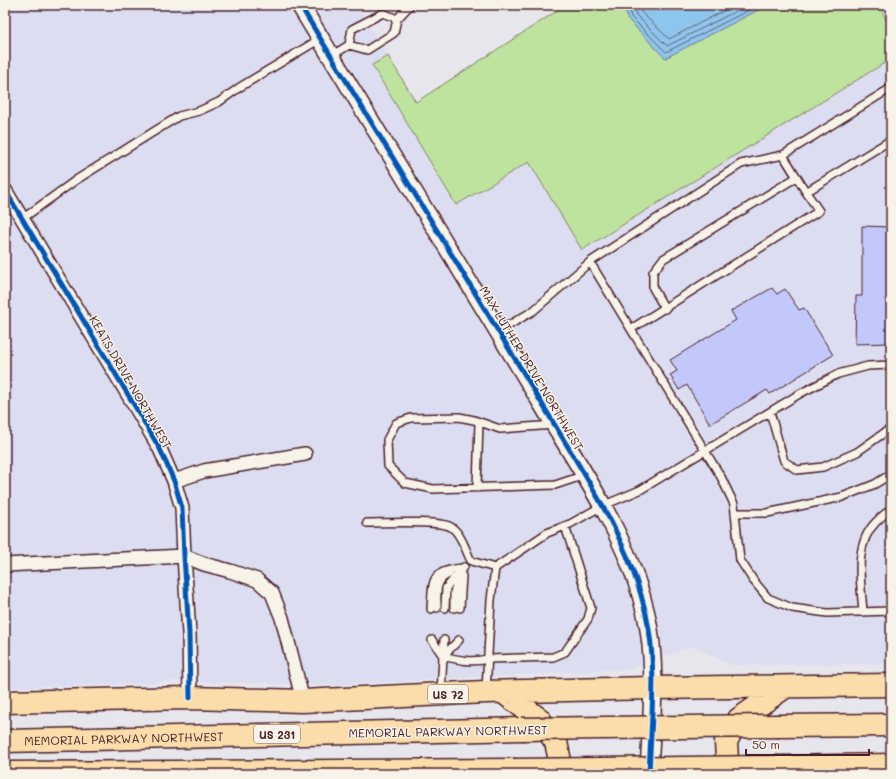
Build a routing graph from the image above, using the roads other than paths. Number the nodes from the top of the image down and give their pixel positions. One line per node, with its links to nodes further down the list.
1 (300, 5): 4 (street, MAX LUTHER DRIVE NORTHWEST)
2 (410, 5): 3 (lane)
3 (396, 19): 5 (lane); 5 (lane)
4 (320, 39): 6 (street, MAX LUTHER DRIVE NORTHWEST); 13 (lane)
5 (349, 45): 6 (lane)
6 (331, 56): 17 (street, MAX LUTHER DRIVE NORTHWEST)
7 (891, 88): 9 (lane)
8 (891, 140): 12 (lane)
9 (783, 155): 10 (lane); 14 (lane)
10 (797, 177): 12 (lane); 15 (lane)
11 (5, 190): 13 (street, KEATS DRIVE NORTHWEST)
12 (806, 192): 15 (lane)
13 (22, 219): 27 (street, KEATS DRIVE NORTHWEST)
14 (590, 262): 16 (lane); 17 (lane)
15 (665, 309): 16 (lane)
16 (631, 329): 23 (lane)
17 (499, 331): 21 (street, MAX LUTHER DRIVE NORTHWEST)
18 (891, 365): 19 (lane)
19 (770, 412): 22 (lane); 23 (lane)
20 (479, 422): 21 (lane); 28 (lane); 28 (lane)
21 (555, 425): 26 (street, MAX LUTHER DRIVE NORTHWEST)
22 (891, 428)
23 (706, 451): 29 (lane); 31 (lane)
24 (305, 454): 27 (street)
25 (891, 474): 31 (lane)
26 (585, 475): 28 (lane); 29 (street, MAX LUTHER DRIVE NORTHWEST)
27 (174, 481): 34 (street, KEATS DRIVE NORTHWEST)
28 (477, 488)
29 (602, 506): 33 (lane); 47 (street, MAX LUTHER DRIVE NORTHWEST)
30 (891, 510): 41 (lane)
31 (735, 513): 41 (lane)
32 (367, 523): 35 (lane)
33 (565, 526): 38 (lane); 44 (lane)
34 (184, 556): 36 (street); 50 (street, KEATS DRIVE NORTHWEST); 51 (street)
35 (471, 561): 37 (lane); 38 (lane)
36 (5, 565)
37 (462, 568): 37 (lane); 39 (lane)
38 (495, 568): 44 (lane)
39 (457, 608)
40 (891, 611): 41 (lane)
41 (863, 612)
42 (456, 640): 43 (lane)
43 (443, 656): 43 (lane); 44 (lane); 49 (lane)
44 (487, 659): 48 (lane)
45 (891, 685): 46 (highway, US 72)
46 (785, 687): 47 (highway, US 72); 61 (highway)
47 (652, 688): 48 (highway, US 72); 60 (street, MAX LUTHER DRIVE NORTHWEST)
48 (494, 692): 49 (highway, US 72); 59 (highway)
49 (440, 694): 51 (highway, US 72)
50 (190, 698): 51 (highway, US 72); 52 (highway, US 72)
51 (303, 701)
52 (5, 702)
53 (891, 725): 56 (highway, MEMORIAL PARKWAY NORTHWEST / US 231, bridge)
54 (5, 733): 56 (highway)
55 (5, 740): 56 (highway, MEMORIAL PARKWAY NORTHWEST / US 231)
56 (33, 740)
57 (891, 765): 58 (highway, bridge)
58 (5, 773)
59 (555, 774)
60 (649, 774)
61 (736, 774)

